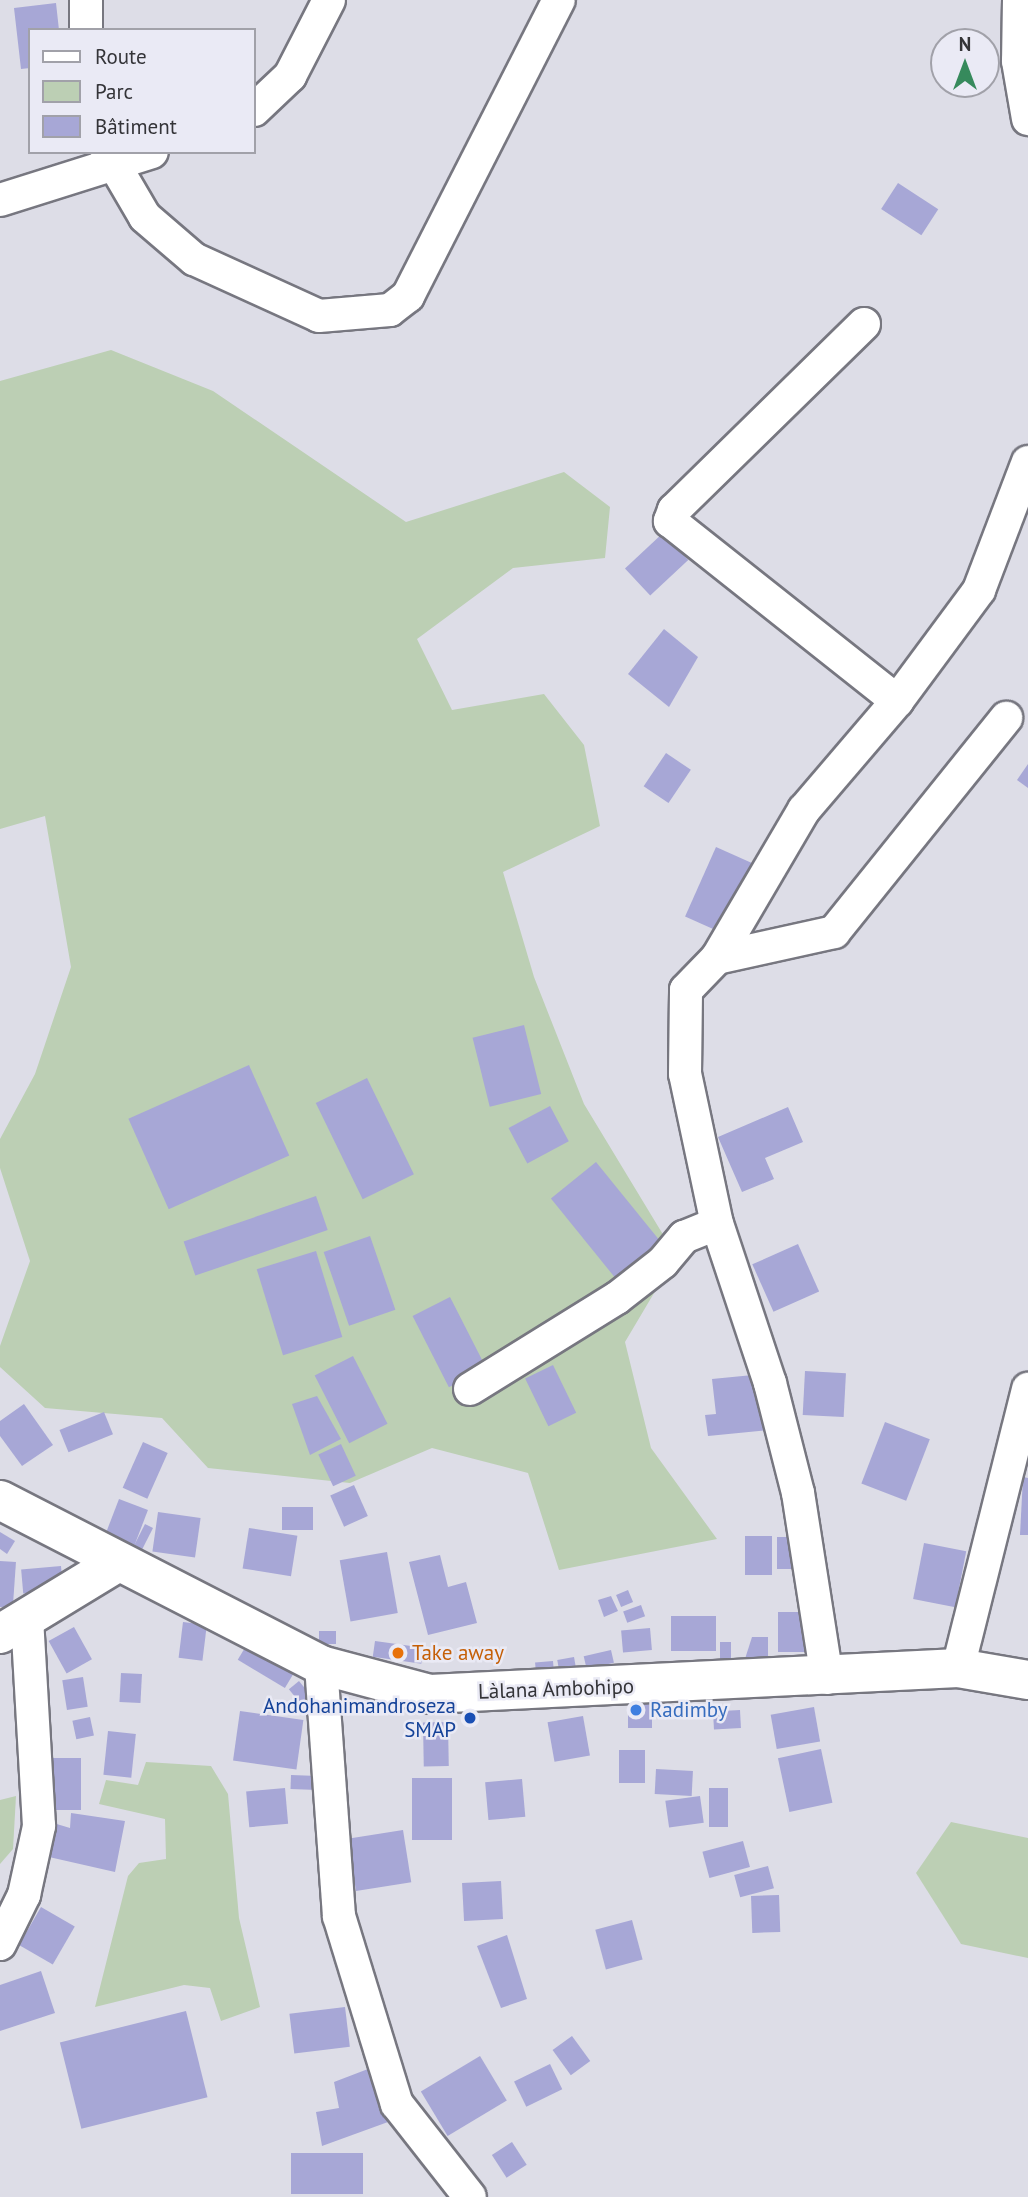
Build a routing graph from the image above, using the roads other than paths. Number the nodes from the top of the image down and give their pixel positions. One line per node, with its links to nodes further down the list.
1 (86, 0): 5 (street)
2 (329, 0): 6 (street)
3 (559, 0): 9 (street)
4 (1019, 0): 7 (street)
5 (86, 28)
6 (256, 108)
7 (1028, 119)
8 (141, 154): 9 (street)
9 (109, 160): 10 (street)
10 (0, 201)
11 (864, 324): 13 (street)
12 (1028, 462): 13 (street)
13 (897, 701): 15 (street)
14 (1006, 718): 15 (street)
15 (717, 958): 16 (street)
16 (717, 1224): 17 (street); 24 (street)
17 (470, 1389)
18 (1028, 1389): 23 (street)
19 (0, 1500): 20 (street, Làlana Ambohipo)
20 (117, 1563): 21 (street); 22 (street, Làlana Ambohipo)
21 (14, 1625): 26 (street)
22 (321, 1665): 24 (street, Làlana Ambohipo); 27 (street)
23 (958, 1668): 24 (street, Làlana Ambohipo); 25 (street, Làlana Ambohipo)
24 (827, 1678)
25 (1028, 1680)
26 (0, 1944)
27 (470, 2197)

